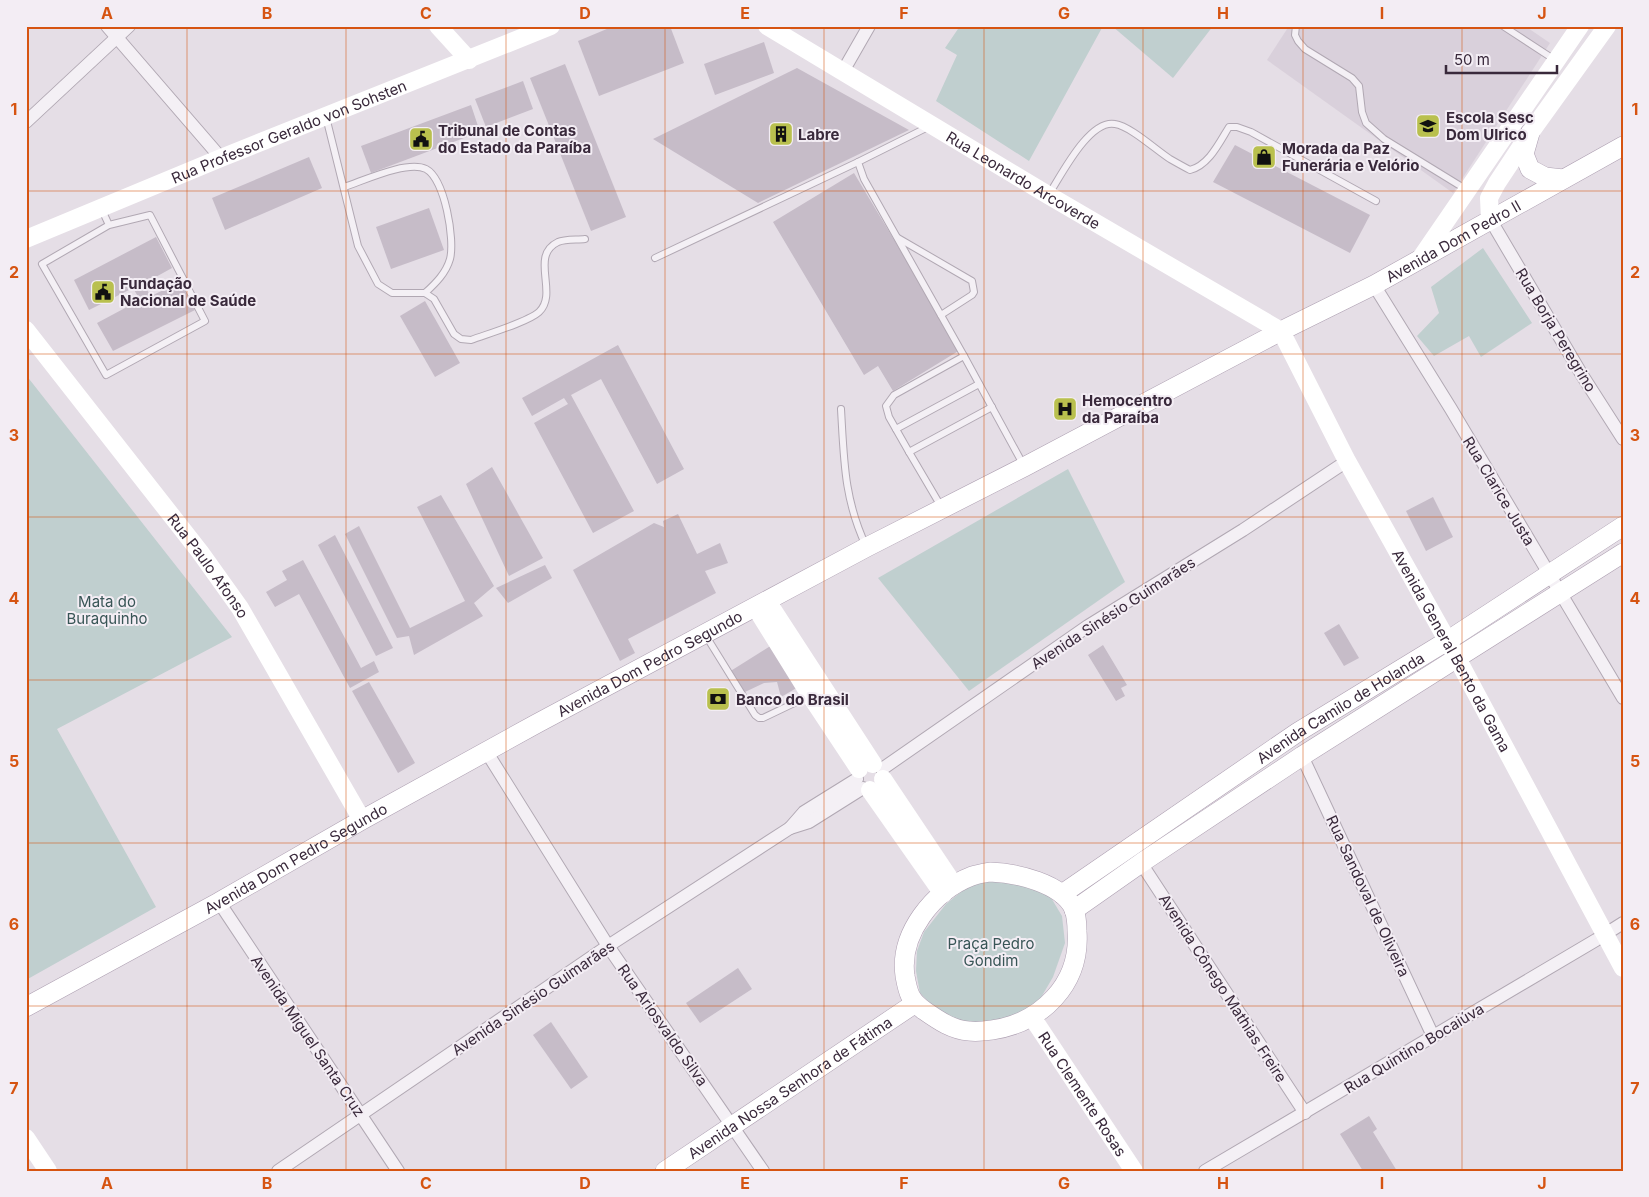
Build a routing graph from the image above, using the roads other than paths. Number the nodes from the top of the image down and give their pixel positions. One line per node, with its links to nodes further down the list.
1 (107, 26): 11 (street)
2 (129, 26): 11 (street)
3 (438, 26): 12 (street)
4 (551, 26): 12 (street, Rua Professor Geraldo von Sohsten)
5 (767, 26): 14 (street, Rua Leonardo Arcoverde)
6 (869, 26): 14 (street)
7 (1296, 26): 24 (lane)
8 (1503, 26): 13 (lane)
9 (1580, 26): 13 (street)
10 (1607, 26): 18 (street)
11 (117, 37): 16 (street); 20 (street)
12 (469, 60): 15 (street, Rua Professor Geraldo von Sohsten)
13 (1556, 61): 24 (street)
14 (842, 72): 17 (street, Rua Leonardo Arcoverde)
15 (326, 116): 20 (street, Rua Professor Geraldo von Sohsten); 23 (lane)
16 (26, 122)
17 (931, 126): 21 (lane); 25 (street, Rua Leonardo Arcoverde)
18 (1530, 133): 22 (main road); 28 (street)
19 (1623, 146): 22 (main road, Avenida Dom Pedro II)
20 (220, 158): 27 (street, Rua Professor Geraldo von Sohsten)
21 (858, 162): 30 (lane); 33 (lane)
22 (1563, 179): 28 (main road, Avenida Dom Pedro II)
23 (344, 187): 36 (lane); 36 (lane)
24 (1467, 190): 34 (street)
25 (1048, 195): 26 (lane); 39 (street, Rua Leonardo Arcoverde)
26 (1376, 201)
27 (101, 208): 29 (lane); 31 (street, Rua Professor Geraldo von Sohsten)
28 (1490, 219): 34 (main road, Avenida Dom Pedro II); 45 (street, Rua Borja Peregrino)
29 (109, 224): 29 (lane)
30 (897, 238): 37 (lane); 37 (lane)
31 (26, 239)
32 (585, 239): 36 (lane)
33 (655, 258)
34 (1420, 259): 35 (main road, Avenida Dom Pedro II)
35 (1374, 285): 39 (main road, Avenida Dom Pedro II); 53 (street, Rua Clarice Justa)
36 (426, 293)
37 (941, 315): 40 (lane)
38 (26, 330): 64 (street, Rua Paulo Afonso)
39 (1281, 332): 47 (street, Avenida General Bento da Gama); 48 (main road, Avenida Dom Pedro Segundo)
40 (964, 356): 41 (lane); 44 (lane)
41 (979, 384): 42 (lane); 44 (lane)
42 (992, 408): 46 (lane); 48 (lane)
43 (841, 409): 51 (lane)
44 (896, 429): 46 (lane)
45 (1623, 439)
46 (909, 452): 49 (lane)
47 (1347, 461): 57 (street, Avenida General Bento da Gama); 63 (street, Avenida Sinésio Guimarães)
48 (1024, 467): 49 (main road, Avenida Dom Pedro Segundo)
49 (943, 509): 51 (main road, Avenida Dom Pedro Segundo)
50 (1623, 526): 53 (main road, Avenida Camilo de Holanda)
51 (867, 547): 55 (main road, Avenida Dom Pedro Segundo)
52 (1623, 553): 54 (main road, Avenida Camilo de Holanda)
53 (1548, 574): 54 (street, Rua Clarice Justa); 57 (main road, Avenida Camilo de Holanda)
54 (1559, 593): 58 (main road, Avenida Camilo de Holanda); 60 (street, Rua Clarice Justa)
55 (761, 604): 56 (main road, Avenida Dom Pedro Segundo); 59 (street); 63 (street)
56 (704, 633): 59 (lane); 61 (main road, Avenida Dom Pedro Segundo)
57 (1447, 641): 58 (street, Avenida General Bento da Gama); 67 (main road, Avenida Camilo de Holanda)
58 (1456, 658): 62 (main road, Avenida Camilo de Holanda); 71 (street, Avenida General Bento da Gama)
59 (810, 695): 63 (street)
60 (1623, 698)
61 (486, 751): 64 (main road, Avenida Dom Pedro Segundo); 72 (street, Rua Ariosvaldo Silva)
62 (1302, 756): 65 (main road, Avenida Camilo de Holanda); 77 (street, Rua Sandoval de Oliveira)
63 (870, 777): 66 (street); 72 (street, Avenida Sinésio Guimarães)
64 (362, 820): 68 (main road, Avenida Dom Pedro Segundo)
65 (1141, 863): 69 (main road, Avenida Camilo de Holanda); 78 (street, Avenida Cônego Mathias Freire)
66 (948, 889): 67 (main road); 74 (main road)
67 (1062, 894): 69 (main road)
68 (219, 902): 75 (main road, Avenida Dom Pedro Segundo); 79 (street, Avenida Miguel Santa Cruz)
69 (1074, 910): 76 (main road)
70 (1623, 923): 71 (street, Rua Quintino Bocaiúva)
71 (1605, 935): 73 (street, Avenida General Bento da Gama); 77 (street, Rua Quintino Bocaiúva)
72 (608, 946): 79 (street, Avenida Sinésio Guimarães); 80 (street, Rua Ariosvaldo Silva)
73 (1623, 968)
74 (914, 1004): 76 (main road); 80 (main road, Avenida Nossa Senhora de Fátima)
75 (26, 1007)
76 (1032, 1017): 87 (street, Rua Clemente Rosas)
77 (1433, 1036): 78 (street, Rua Quintino Bocaiúva)
78 (1305, 1113): 88 (street, Rua Quintino Bocaiúva)
79 (360, 1115): 83 (street, Avenida Sinésio Guimarães); 84 (street, Avenida Miguel Santa Cruz)
80 (732, 1126): 85 (main road, Avenida Nossa Senhora de Fátima); 86 (street, Rua Ariosvaldo Silva)
81 (26, 1138): 82 (street)
82 (45, 1170)
83 (278, 1171)
84 (398, 1171)
85 (664, 1171)
86 (764, 1171)
87 (1134, 1171)
88 (1204, 1171)

